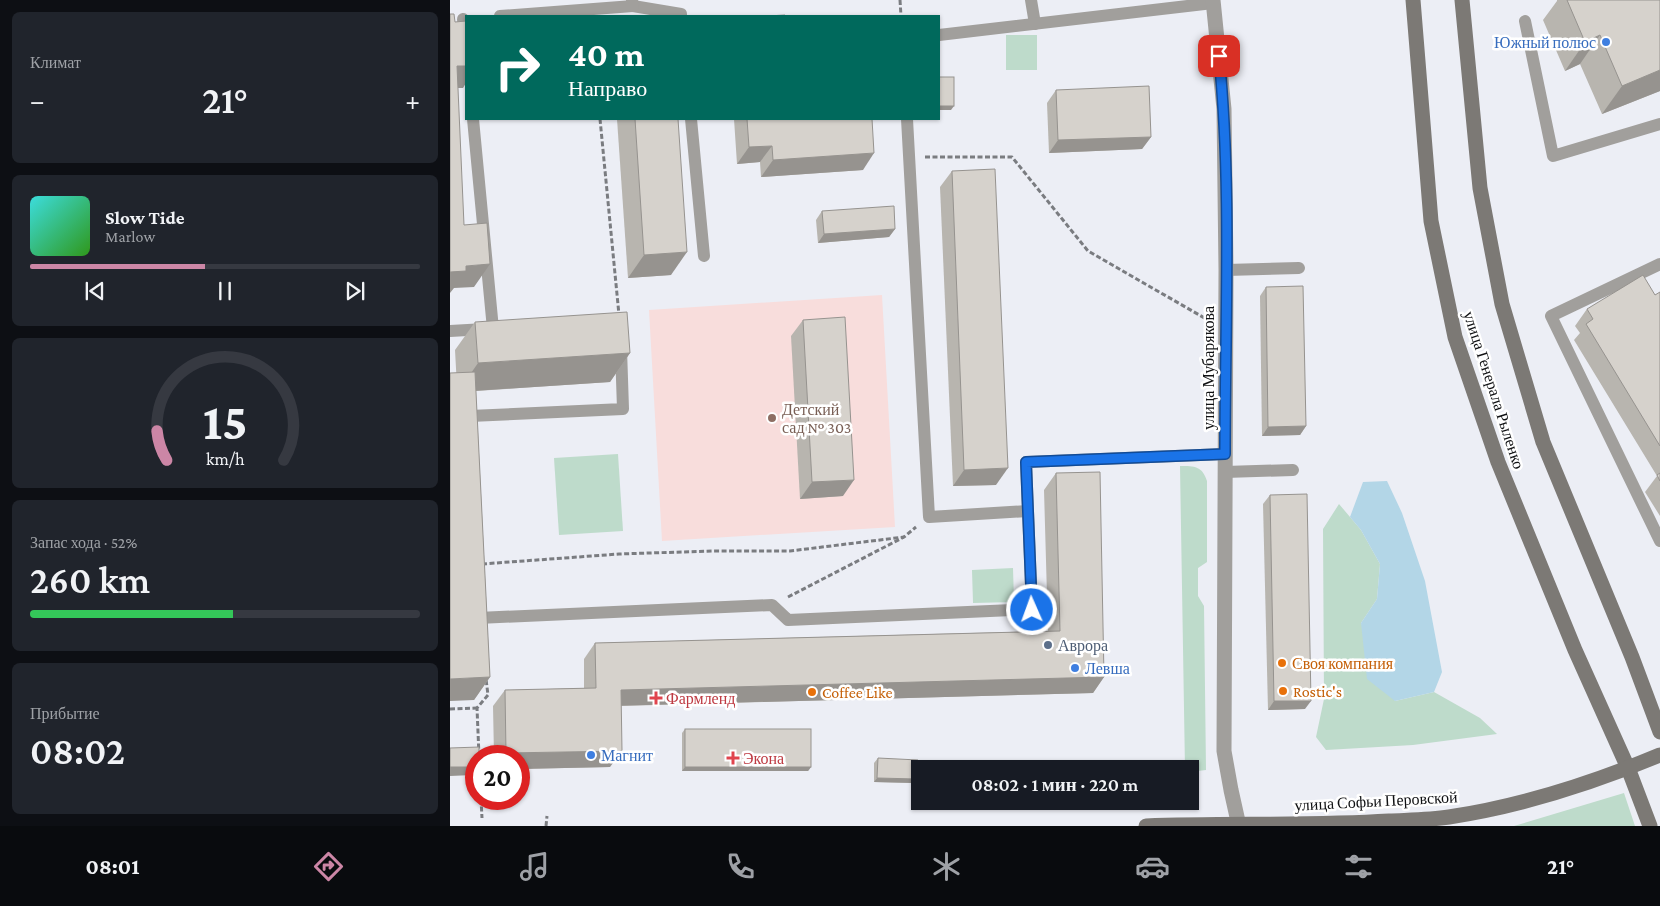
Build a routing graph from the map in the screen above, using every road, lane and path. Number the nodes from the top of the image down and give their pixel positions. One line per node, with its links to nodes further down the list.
1 (900, 0): 9 (path)
2 (1032, 0): 13 (lane)
3 (1413, 0): 45 (main road, улица Генерала Рыленко)
4 (1462, 0): 42 (main road, улица Генерала Рыленко)
5 (1213, 1): 13 (lane); 24 (street, улица Мубарякова)
6 (632, 3): 7 (lane); 8 (lane)
7 (510, 15)
8 (682, 15)
9 (901, 15)
10 (465, 19): 11 (lane)
11 (450, 20)
12 (1525, 21): 19 (lane)
13 (1034, 24): 14 (lane)
14 (940, 35)
15 (473, 120): 27 (lane)
16 (600, 120): 25 (path)
17 (691, 120): 21 (lane)
18 (907, 120): 20 (lane)
19 (1660, 124)
20 (909, 158): 26 (path); 33 (lane)
21 (704, 256)
22 (1660, 264): 35 (lane)
23 (1300, 268): 24 (lane)
24 (1226, 270): 26 (street, улица Мубарякова)
25 (620, 324): 28 (lane)
26 (1226, 330): 29 (street, улица Мубарякова)
27 (450, 331)
28 (471, 436)
29 (1225, 454): 31 (street, улица Мубарякова); 32 (lane)
30 (1293, 470): 31 (lane)
31 (1225, 472): 50 (street, улица Мубарякова)
32 (1028, 511): 33 (lane); 38 (lane)
33 (929, 517): 34 (path)
34 (904, 538): 36 (path); 38 (path)
35 (1660, 541)
36 (476, 565)
37 (477, 600): 38 (lane)
38 (772, 605)
39 (486, 676): 40 (path)
40 (477, 708): 41 (path); 43 (path)
41 (450, 709)
42 (1660, 732)
43 (479, 745)
44 (1660, 755): 45 (main road, улица Софьи Перовской)
45 (1628, 768): 49 (main road, улица Софьи Перовской); 56 (main road, улица Генерала Рыленко)
46 (482, 810): 48 (path)
47 (547, 816): 52 (path)
48 (482, 818)
49 (1404, 820): 51 (main road, улица Софьи Перовской); 55 (main road)
50 (1239, 825): 51 (main road, улица Софьи Перовской); 54 (main road, улица Софьи Перовской)
51 (1337, 825)
52 (546, 826)
53 (1146, 826): 54 (main road, улица Софьи Перовской)
54 (1156, 826)
55 (1428, 826)
56 (1650, 826)

